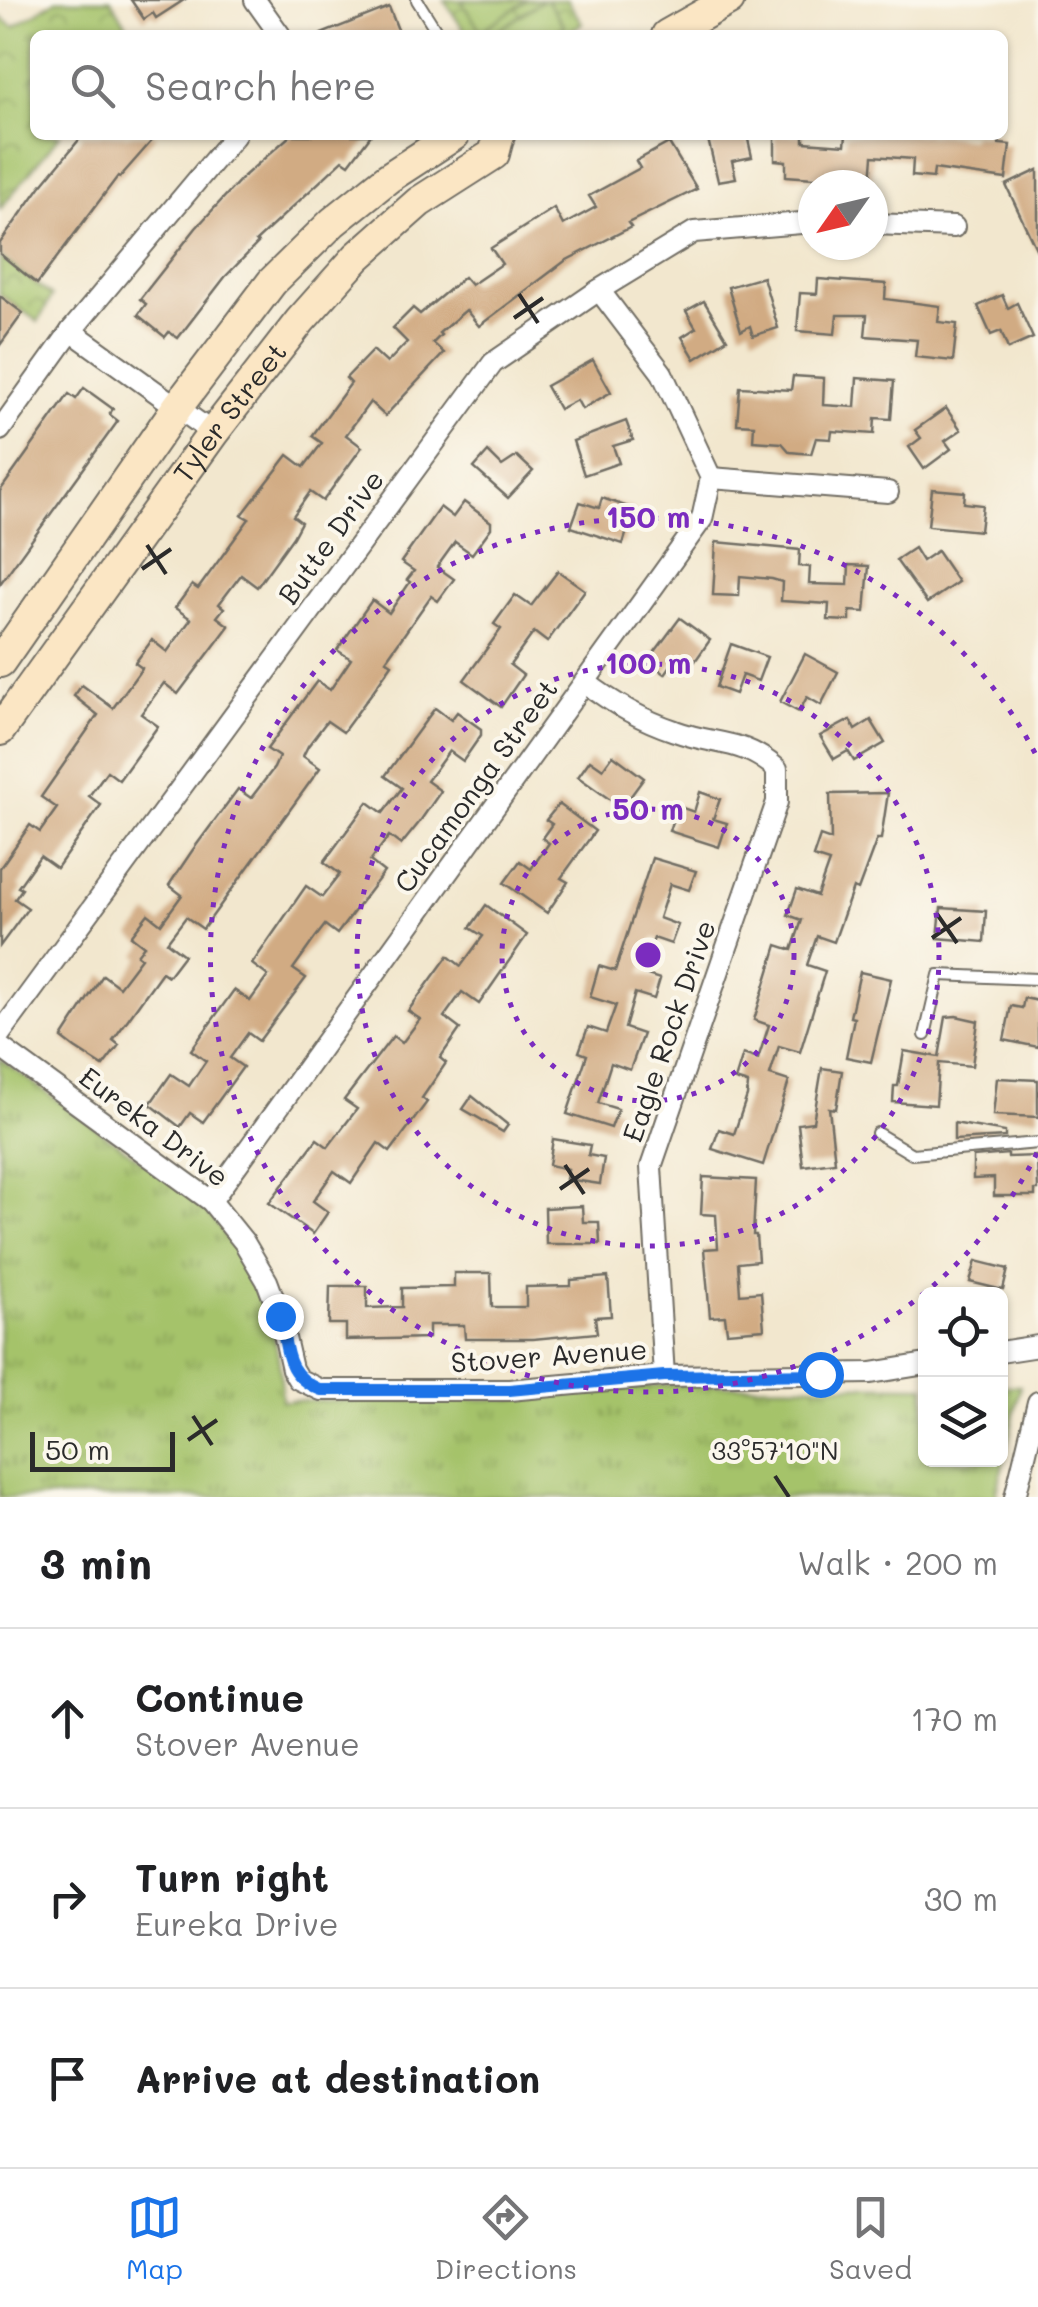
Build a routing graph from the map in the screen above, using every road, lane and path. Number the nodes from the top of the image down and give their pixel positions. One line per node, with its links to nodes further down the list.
1 (255, 0): 4 (street)
2 (416, 0): 5 (lane)
3 (728, 0): 6 (main road)
4 (276, 30)
5 (436, 30)
6 (676, 30)
7 (231, 140): 14 (street)
8 (446, 140): 15 (main road, Tyler Street)
9 (497, 140): 17 (main road, Tyler Street)
10 (798, 223): 13 (street, Butte Drive)
11 (888, 225): 12 (street)
12 (954, 228)
13 (599, 290): 18 (street); 24 (street, Butte Drive)
14 (71, 331): 15 (street); 16 (street)
15 (178, 406): 17 (street); 20 (main road, Tyler Street)
16 (0, 430)
17 (214, 433): 22 (main road, Tyler Street)
18 (711, 478): 19 (street); 21 (street, Cucamonga Street)
19 (888, 492)
20 (0, 662)
21 (585, 682): 29 (street, Cucamonga Street); 33 (street, Eagle Rock Drive)
22 (0, 730)
23 (1038, 979): 25 (lane)
24 (0, 1034)
25 (926, 1035)
26 (0, 1047): 29 (street, Eureka Drive)
27 (877, 1134): 28 (lane)
28 (1038, 1143)
29 (211, 1201): 34 (street, Eureka Drive)
30 (1038, 1346): 31 (street)
31 (1008, 1351)
32 (918, 1365): 33 (street, Stover Avenue)
33 (664, 1376): 34 (street, Stover Avenue)
34 (298, 1379)
35 (1038, 1402): 36 (street)
36 (1015, 1497)

